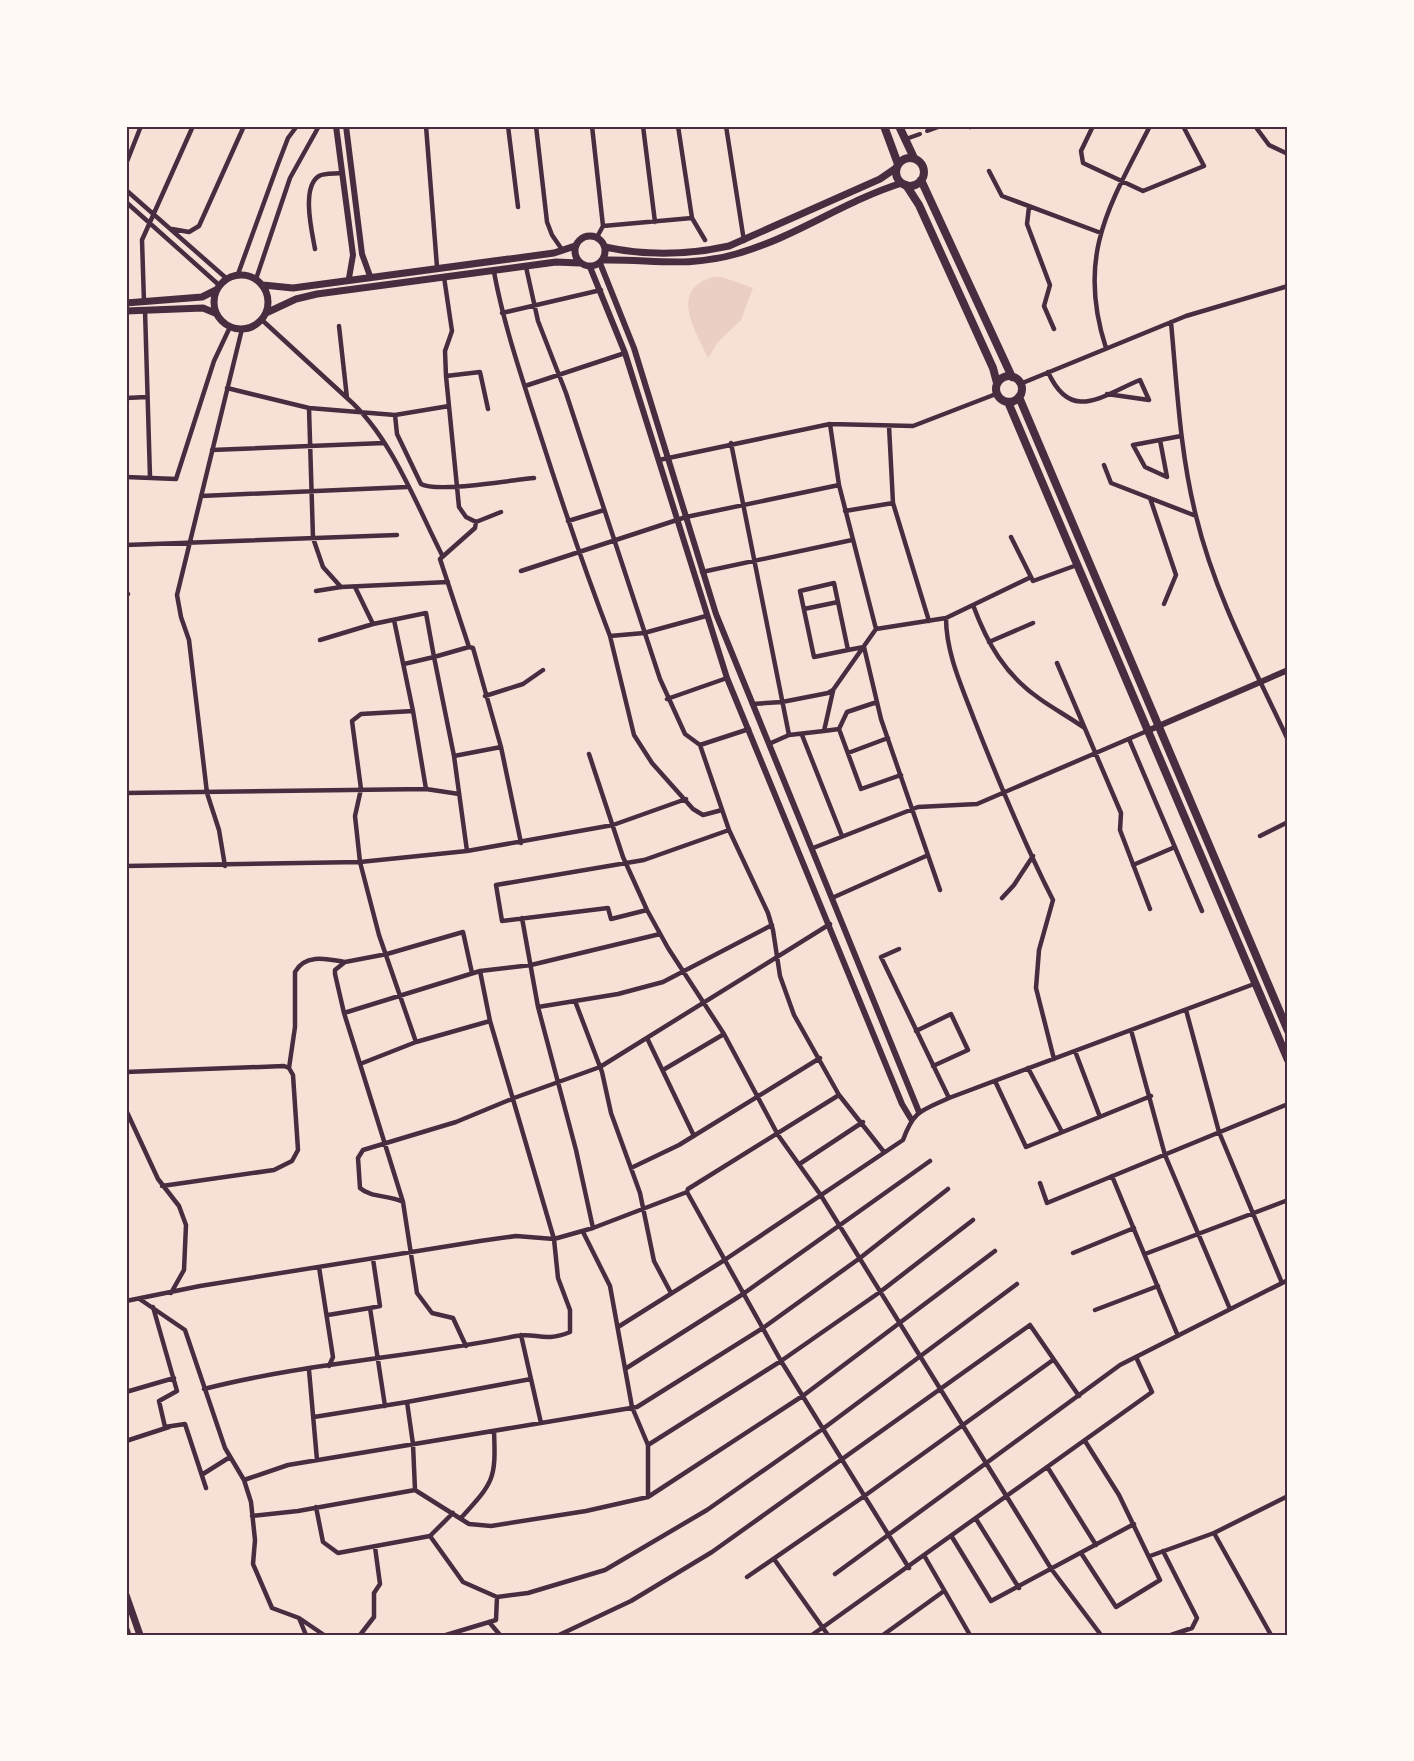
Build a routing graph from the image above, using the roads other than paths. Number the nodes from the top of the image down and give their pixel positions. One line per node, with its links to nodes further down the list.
1 (141, 126): 27 (street)
2 (193, 126): 38 (street)
3 (244, 126): 43 (street)
4 (319, 126): 63 (street)
5 (336, 126): 30 (street)
6 (346, 126): 59 (street)
7 (426, 126): 54 (street)
8 (508, 126): 36 (street)
9 (536, 126): 51 (street)
10 (592, 126): 42 (street)
11 (643, 126): 41 (street)
12 (678, 126): 39 (street)
13 (726, 126): 47 (street)
14 (884, 126): 28 (main road)
15 (899, 126): 24 (main road)
16 (941, 126): 22 (street)
17 (1093, 126): 32 (street)
18 (1150, 126): 32 (street)
19 (1183, 126): 32 (street)
20 (1255, 126): 25 (street)
21 (295, 127): 58 (street)
22 (927, 132)
23 (920, 134): 24 (street)
24 (904, 139): 26 (main road)
25 (1288, 154)
26 (914, 158): 28 (main road); 31 (main road)
27 (126, 164)
28 (897, 166): 33 (main road); 47 (main road)
29 (989, 171): 37 (street)
30 (342, 172): 50 (street); 62 (street)
31 (921, 180): 33 (main road); 86 (main road)
32 (1123, 180): 44 (street)
33 (904, 184): 52 (main road); 87 (main road)
34 (126, 190): 38 (street)
35 (126, 202): 40 (street)
36 (518, 207)
37 (1029, 207): 44 (street); 80 (street)
38 (152, 214): 40 (street); 43 (street)
39 (692, 218): 41 (street); 46 (street)
40 (148, 222): 66 (street); 68 (street)
41 (655, 222): 42 (street)
42 (603, 226): 45 (street)
43 (172, 229): 61 (street)
44 (1101, 233): 81 (street)
45 (597, 237): 48 (main road); 49 (main road)
46 (705, 240)
47 (744, 241): 49 (main road)
48 (575, 246): 51 (main road); 53 (main road)
49 (605, 247): 52 (main road)
50 (315, 249)
51 (563, 251): 54 (main road)
52 (602, 261): 56 (main road); 111 (street)
53 (579, 263): 55 (main road); 56 (main road)
54 (437, 267): 59 (main road)
55 (525, 267): 57 (main road); 70 (street)
56 (590, 267): 67 (street)
57 (494, 272): 60 (main road); 74 (street)
58 (238, 274): 61 (main road); 63 (main road)
59 (370, 276): 62 (main road)
60 (444, 277): 75 (main road); 85 (street)
61 (226, 278): 66 (main road)
62 (349, 278): 64 (main road)
63 (256, 279): 64 (main road)
64 (263, 285): 75 (main road)
65 (1288, 286): 76 (street)
66 (217, 287): 68 (main road); 73 (main road)
67 (601, 290): 70 (street); 82 (street)
68 (144, 302): 69 (main road)
69 (126, 303)
70 (534, 307): 74 (street); 84 (street)
71 (145, 310): 72 (main road); 73 (main road); 93 (street)
72 (126, 311)
73 (216, 313): 78 (main road)
74 (502, 313): 89 (street)
75 (264, 316): 79 (main road); 96 (street)
76 (1171, 321): 81 (street); 105 (street)
77 (339, 326): 96 (street)
78 (230, 327): 79 (main road); 115 (street)
79 (242, 329): 90 (street)
80 (1054, 329)
81 (1106, 348): 83 (street)
82 (625, 353): 84 (street); 112 (street)
83 (1048, 372): 88 (street); 92 (street)
84 (559, 375): 89 (street); 125 (street)
85 (446, 376): 98 (street); 100 (street)
86 (1012, 377): 87 (main road); 88 (main road)
87 (997, 383): 91 (main road)
88 (1020, 384): 94 (main road)
89 (525, 386): 131 (street)
90 (227, 388): 99 (street); 110 (street)
91 (996, 394): 97 (main road); 104 (street)
92 (1107, 394): 92 (street)
93 (147, 397): 95 (street); 115 (street)
94 (1019, 397): 97 (main road); 183 (main road)
95 (126, 398)
96 (347, 398): 101 (street)
97 (1008, 402): 143 (main road)
98 (449, 406): 102 (street); 118 (street)
99 (309, 408): 101 (street); 109 (street)
100 (488, 409)
101 (366, 414): 102 (street); 107 (street)
102 (395, 415): 118 (street)
103 (830, 424): 104 (street); 108 (street); 117 (street)
104 (889, 426): 123 (street)
105 (1181, 436): 106 (street); 128 (street)
106 (1160, 440): 106 (street)
107 (384, 443): 109 (street); 119 (street)
108 (731, 443): 111 (street); 124 (street)
109 (310, 446): 110 (street); 120 (street)
110 (212, 450): 121 (street)
111 (669, 457): 112 (street); 129 (street)
112 (659, 460): 130 (street)
113 (1104, 465): 122 (street)
114 (126, 477): 115 (street)
115 (150, 477)
116 (534, 478): 118 (street)
117 (839, 485): 124 (street); 126 (street)
118 (457, 486): 132 (street)
119 (407, 487): 120 (street); 141 (street)
120 (312, 492): 121 (street); 135 (street)
121 (201, 496): 138 (street)
122 (1150, 498): 128 (street); 152 (street)
123 (893, 503): 126 (street); 158 (street)
124 (743, 504): 129 (street); 142 (street)
125 (604, 510): 131 (street); 136 (street)
126 (845, 511): 137 (street)
127 (501, 512): 132 (street)
128 (1196, 516): 175 (street)
129 (687, 517): 130 (street); 145 (street)
130 (676, 520): 136 (street); 155 (street)
131 (568, 521): 140 (street)
132 (476, 522): 141 (street)
133 (397, 535): 135 (street)
134 (1011, 537): 146 (street)
135 (313, 538): 138 (street); 148 (street)
136 (614, 539): 140 (street); 162 (street)
137 (852, 540): 142 (street); 161 (street)
138 (189, 543): 139 (street); 204 (street)
139 (126, 545)
140 (578, 551): 144 (street); 163 (street)
141 (442, 555): 147 (street)
142 (754, 561): 145 (street); 179 (street)
143 (1077, 565): 146 (street); 188 (main road)
144 (521, 571)
145 (702, 572): 181 (street)
146 (1029, 578): 153 (street)
147 (448, 582): 149 (street); 166 (street)
148 (341, 587): 149 (street); 150 (street)
149 (355, 587): 160 (street)
150 (316, 591)
151 (838, 602): 154 (street); 154 (street); 168 (street)
152 (1164, 604)
153 (973, 605): 156 (street); 165 (street)
154 (804, 609): 168 (street)
155 (706, 616): 162 (street); 174 (street)
156 (946, 618): 158 (street); 205 (street)
157 (394, 620): 160 (street); 169 (street); 171 (street)
158 (929, 621): 161 (street)
159 (1033, 623): 165 (street)
160 (373, 624): 164 (street)
161 (876, 630): 167 (street)
162 (644, 633): 163 (street); 178 (street)
163 (610, 636): 208 (street)
164 (320, 640)
165 (989, 642): 186 (street)
166 (469, 647): 169 (street); 177 (street)
167 (864, 647): 168 (street); 176 (street); 180 (street)
168 (848, 650)
169 (434, 657): 171 (street); 200 (street)
170 (1057, 663): 186 (street)
171 (404, 664): 182 (street)
172 (543, 670): 177 (street)
173 (1288, 670): 175 (street)
174 (728, 678): 178 (street); 184 (street)
175 (1261, 682): 183 (street); 193 (street)
176 (833, 690): 179 (street); 187 (street)
177 (485, 696): 196 (street)
178 (667, 699): 195 (street)
179 (782, 702): 181 (street); 189 (street)
180 (877, 702): 185 (street); 191 (street)
181 (752, 704): 194 (street)
182 (413, 711): 202 (street); 203 (street)
183 (1157, 727): 188 (street); 255 (main road)
184 (749, 729): 195 (street); 234 (street)
185 (839, 729): 187 (street); 197 (street)
186 (1085, 729): 198 (street)
187 (824, 731): 190 (street)
188 (1147, 731): 192 (street); 245 (main road)
189 (789, 735): 190 (street); 194 (street)
190 (802, 735): 214 (street)
191 (888, 738): 197 (street); 201 (street)
192 (1129, 739): 198 (street); 218 (street)
193 (1288, 740)
194 (771, 743): 217 (street)
195 (700, 745): 210 (street)
196 (501, 747): 200 (street); 216 (street)
197 (848, 753): 201 (street)
198 (1096, 753): 205 (street); 224 (street)
199 (588, 754): 212 (street)
200 (454, 756): 207 (street)
201 (901, 775): 209 (street)
202 (361, 789): 203 (street); 204 (street); 222 (street)
203 (426, 789): 207 (street)
204 (207, 793): 206 (street); 226 (street)
205 (1003, 793): 209 (street); 221 (street)
206 (126, 794)
207 (459, 794): 219 (street)
208 (686, 800): 210 (street); 212 (street)
209 (913, 808): 214 (street); 220 (street)
210 (722, 810): 213 (street)
211 (1288, 822): 215 (street)
212 (613, 825): 216 (street); 223 (street)
213 (729, 830): 223 (street); 235 (street)
214 (842, 836): 217 (street)
215 (1260, 836)
216 (521, 843): 219 (street)
217 (813, 848): 228 (street)
218 (1175, 848): 224 (street); 232 (street)
219 (467, 851): 222 (street)
220 (926, 856): 227 (street); 228 (street)
221 (1032, 856): 229 (street); 261 (street)
222 (360, 862): 226 (street); 238 (street)
223 (626, 862): 231 (street); 233 (street)
224 (1133, 865): 230 (street)
225 (126, 866): 226 (street)
226 (225, 866)
227 (940, 890)
228 (832, 898): 279 (street)
229 (1002, 898)
230 (1150, 909)
231 (647, 910): 233 (street); 236 (street)
232 (1202, 911)
233 (522, 918): 241 (street)
234 (830, 924): 239 (street); 281 (street)
235 (772, 925): 239 (street); 244 (street)
236 (660, 933): 241 (street); 244 (street)
237 (899, 949): 254 (street)
238 (387, 954): 240 (street); 243 (street); 246 (street)
239 (777, 958): 248 (street); 260 (street)
240 (345, 962): 251 (street); 266 (street)
241 (531, 965): 242 (street); 249 (street)
242 (480, 971): 243 (street); 252 (street)
243 (472, 973): 246 (street)
244 (683, 974): 247 (street); 248 (street)
245 (1254, 984): 250 (street); 262 (main road)
246 (400, 996): 251 (street); 258 (street)
247 (575, 1001): 249 (street); 265 (street)
248 (704, 1004): 256 (street); 257 (street)
249 (538, 1007): 271 (street)
250 (1186, 1010): 253 (street); 284 (street)
251 (344, 1013): 263 (street)
252 (490, 1021): 258 (street); 275 (street)
253 (1131, 1030): 259 (street); 274 (street)
254 (916, 1031): 264 (street); 264 (street)
255 (1288, 1031)
256 (724, 1034): 268 (street); 272 (street)
257 (648, 1040): 265 (street); 268 (street)
258 (416, 1042): 263 (street)
259 (1075, 1051): 261 (street); 280 (street)
260 (820, 1058): 272 (street); 273 (street)
261 (1054, 1059): 267 (street)
262 (1288, 1060)
263 (360, 1064): 287 (street)
264 (933, 1066): 276 (street)
265 (600, 1067): 271 (street); 292 (street)
266 (289, 1068): 269 (street); 295 (street)
267 (1028, 1068): 270 (street); 283 (street)
268 (663, 1071): 286 (street)
269 (126, 1072)
270 (995, 1081): 276 (street); 283 (street)
271 (559, 1082): 275 (street); 305 (street)
272 (758, 1095): 285 (street); 286 (street)
273 (838, 1095): 282 (street); 285 (street)
274 (1151, 1096): 280 (street); 289 (street)
275 (514, 1098): 287 (street); 309 (street)
276 (949, 1098): 279 (street)
277 (1288, 1104): 284 (street)
278 (126, 1110): 295 (street)
279 (920, 1112): 281 (street)
280 (1100, 1117): 283 (street)
281 (910, 1119): 288 (street)
282 (863, 1122): 288 (street); 291 (street)
283 (1062, 1132)
284 (1219, 1132): 289 (street); 302 (street)
285 (778, 1135): 291 (street); 297 (street)
286 (694, 1136): 292 (street)
287 (384, 1144): 300 (street); 300 (street)
288 (884, 1152): 298 (street)
289 (1165, 1155): 293 (street); 308 (street)
290 (930, 1161): 304 (street)
291 (801, 1163): 298 (street)
292 (631, 1168): 301 (street)
293 (1112, 1176): 294 (street); 306 (street)
294 (1040, 1184)
295 (162, 1186): 323 (street)
296 (948, 1189): 314 (street)
297 (687, 1192): 301 (street); 316 (street)
298 (820, 1194): 304 (street); 316 (street)
299 (1288, 1200): 302 (street)
300 (403, 1202): 311 (street)
301 (644, 1210): 305 (street); 324 (street)
302 (1254, 1214): 308 (street); 319 (street)
303 (974, 1220): 322 (street)
304 (840, 1226): 314 (street); 325 (street)
305 (593, 1228): 307 (street)
306 (1134, 1228): 312 (street); 313 (street)
307 (583, 1232): 309 (street); 334 (street)
308 (1199, 1235): 313 (street); 330 (street)
309 (554, 1239): 311 (street); 336 (street)
310 (995, 1251): 333 (street)
311 (409, 1253): 315 (street); 338 (street)
312 (1073, 1253)
313 (1144, 1254): 321 (street)
314 (860, 1258): 322 (street); 335 (street)
315 (373, 1259): 317 (street); 329 (street)
316 (723, 1262): 324 (street); 325 (street)
317 (320, 1267): 323 (street); 332 (street)
318 (1288, 1280): 319 (street)
319 (1282, 1283): 330 (street)
320 (1017, 1284): 339 (street)
321 (1158, 1286): 331 (street); 337 (street)
322 (880, 1292): 333 (street); 343 (street)
323 (171, 1293): 326 (street)
324 (671, 1293): 334 (street)
325 (743, 1294): 335 (street); 345 (street)
326 (141, 1300): 327 (street); 328 (street)
327 (126, 1301)
328 (153, 1307): 347 (street); 349 (street)
329 (370, 1308): 332 (street); 341 (street)
330 (1230, 1309): 337 (street)
331 (1095, 1310)
332 (328, 1315): 344 (street)
333 (900, 1323): 339 (street); 352 (street)
334 (618, 1327): 345 (street)
335 (762, 1328): 343 (street); 356 (street)
336 (521, 1335): 338 (street); 348 (street)
337 (1178, 1336): 340 (street)
338 (466, 1346): 341 (street)
339 (920, 1357): 350 (street); 361 (street)
340 (1136, 1357): 353 (street); 364 (street)
341 (377, 1360): 344 (street); 355 (street)
342 (1053, 1360): 350 (street); 353 (street); 359 (street)
343 (781, 1361): 352 (street); 366 (street)
344 (329, 1366): 346 (street)
345 (625, 1369): 356 (street)
346 (309, 1370): 349 (street); 357 (street)
347 (174, 1378): 351 (street); 360 (street)
348 (531, 1379): 354 (street); 358 (street)
349 (204, 1389): 367 (street)
350 (941, 1389): 359 (street); 369 (street)
351 (126, 1392)
352 (804, 1395): 361 (street); 378 (street)
353 (1079, 1396): 370 (street)
354 (407, 1402): 355 (street); 365 (street)
355 (385, 1406): 357 (street)
356 (633, 1407): 358 (street); 366 (street)
357 (314, 1417): 368 (street)
358 (541, 1423): 362 (street)
359 (963, 1424): 370 (street); 379 (street)
360 (169, 1427): 363 (street); 372 (street)
361 (824, 1428): 369 (street); 404 (street)
362 (494, 1431): 365 (street); 383 (street)
363 (126, 1441)
364 (1085, 1441): 371 (street); 385 (street)
365 (413, 1444): 368 (street); 375 (street)
366 (648, 1445): 378 (street)
367 (230, 1457): 372 (street); 373 (street)
368 (317, 1460): 373 (street)
369 (841, 1461): 379 (street); 417 (street)
370 (989, 1464): 376 (street); 388 (street)
371 (1048, 1468): 376 (street); 390 (street)
372 (203, 1474): 374 (street)
373 (244, 1480): 382 (street)
374 (206, 1488)
375 (415, 1490): 380 (street); 381 (street)
376 (1008, 1496): 384 (street); 398 (street)
377 (1288, 1496): 386 (street)
378 (648, 1497): 383 (street)
379 (863, 1497): 388 (street); 396 (street)
380 (316, 1507): 382 (street); 391 (street)
381 (453, 1513): 383 (street); 387 (street)
382 (252, 1516): 405 (street)
383 (460, 1518)
384 (976, 1519): 389 (street); 401 (street)
385 (1134, 1524): 390 (street); 394 (street)
386 (1214, 1533): 392 (street); 423 (street)
387 (430, 1536): 391 (street); 404 (street)
388 (888, 1536): 397 (street); 399 (street)
389 (952, 1537): 395 (street); 401 (street)
390 (1096, 1545): 393 (street)
391 (375, 1547): 414 (street)
392 (1163, 1551): 394 (street); 422 (street)
393 (1081, 1553): 394 (street); 398 (street)
394 (1150, 1556)
395 (925, 1557): 397 (street); 402 (street)
396 (774, 1559): 400 (street); 407 (street)
397 (909, 1568): 407 (street)
398 (1052, 1570): 401 (street); 421 (street)
399 (835, 1574)
400 (747, 1577)
401 (1018, 1588)
402 (944, 1591): 409 (street); 420 (street)
403 (126, 1595): 411 (main road)
404 (497, 1597): 406 (street)
405 (299, 1618): 412 (street); 413 (street)
406 (489, 1622): 415 (street); 416 (street)
407 (822, 1628): 418 (street); 419 (street)
408 (126, 1629): 410 (main road)
409 (968, 1634)
410 (128, 1635)
411 (140, 1635)
412 (306, 1635)
413 (324, 1635)
414 (360, 1635)
415 (446, 1635)
416 (500, 1635)
417 (559, 1635)
418 (813, 1635)
419 (828, 1635)
420 (883, 1635)
421 (1101, 1635)
422 (1172, 1635)
423 (1271, 1635)

